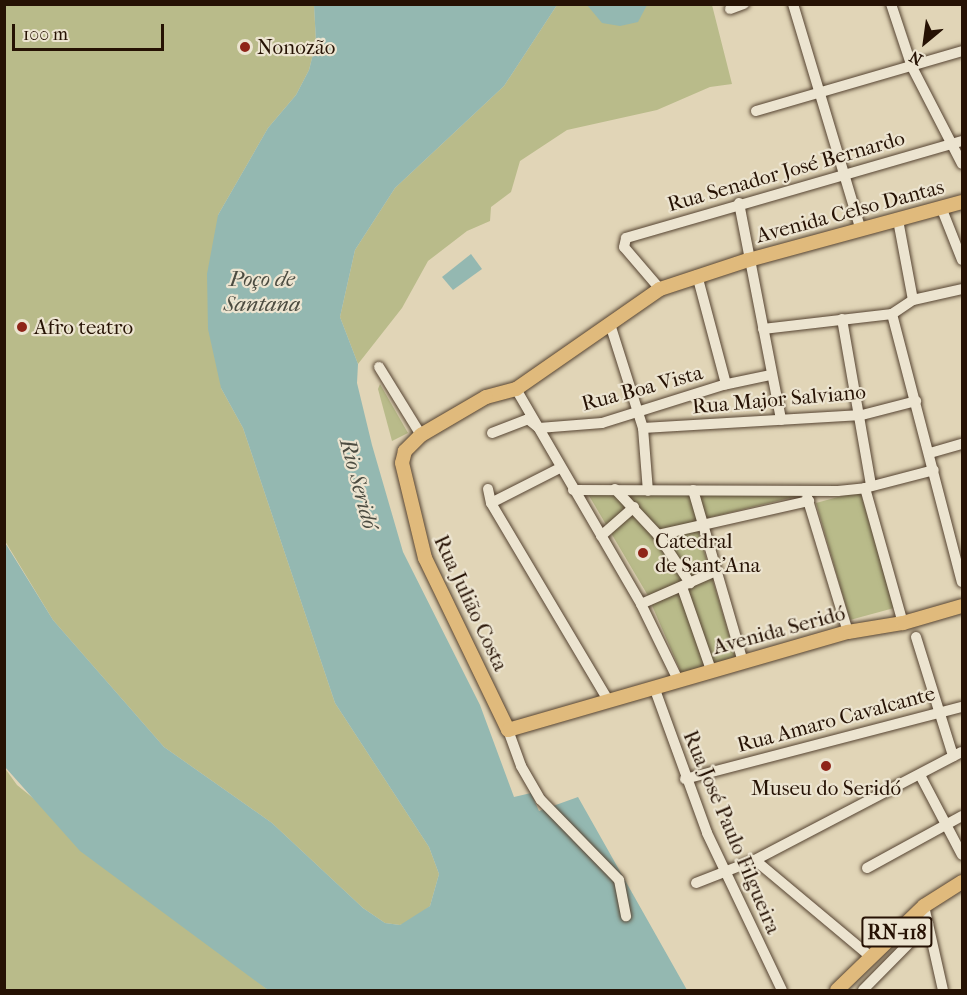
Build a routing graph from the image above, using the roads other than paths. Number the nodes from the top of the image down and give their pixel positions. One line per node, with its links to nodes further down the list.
1 (744, 4): 4 (street)
2 (793, 4): 7 (street)
3 (891, 4): 6 (street)
4 (730, 9)
5 (963, 51): 6 (street)
6 (912, 67): 7 (street); 9 (street)
7 (820, 94): 8 (street); 11 (street)
8 (756, 111)
9 (957, 143): 10 (street); 11 (street, Rua Senador José Bernardo)
10 (963, 164)
11 (845, 175): 13 (street, Rua Senador José Bernardo); 16 (street)
12 (963, 202): 14 (main road, Avenida Celso Dantas)
13 (739, 203): 17 (street); 20 (street, Rua Senador José Bernardo)
14 (941, 207): 15 (main road, Avenida Celso Dantas); 18 (street)
15 (898, 220): 16 (main road, Avenida Celso Dantas); 22 (street)
16 (861, 230): 17 (main road, Avenida Celso Dantas)
17 (748, 260): 19 (main road, Avenida Celso Dantas); 26 (street)
18 (963, 260)
19 (698, 275): 20 (main road, Avenida Celso Dantas); 29 (street)
20 (660, 289): 25 (main road, Avenida Celso Dantas)
21 (963, 289): 22 (street)
22 (913, 300): 23 (street)
23 (891, 314): 24 (street); 31 (street)
24 (842, 319): 26 (street); 33 (street)
25 (610, 324): 30 (main road, Rua Julião Costa); 32 (street)
26 (763, 329): 28 (street)
27 (379, 367): 38 (street)
28 (771, 375): 29 (street, Rua Boa Vista); 34 (street)
29 (726, 384): 32 (street, Rua Boa Vista)
30 (516, 389): 35 (street); 38 (main road, Rua Julião Costa)
31 (916, 401): 33 (street, Rua Major Salviano); 40 (street)
32 (638, 412): 35 (street, Rua Boa Vista); 36 (street)
33 (862, 415): 34 (street, Rua Major Salviano); 43 (street)
34 (781, 420): 36 (street, Rua Major Salviano)
35 (539, 428): 37 (street, Rua Boa Vista); 41 (street)
36 (643, 428): 49 (street)
37 (492, 433)
38 (422, 435): 71 (main road, Rua Julião Costa)
39 (963, 444): 40 (street)
40 (930, 453): 42 (street)
41 (560, 468): 46 (street); 51 (street)
42 (934, 470): 43 (street); 57 (street)
43 (868, 487): 48 (street); 61 (street)
44 (488, 489): 51 (street)
45 (615, 489): 46 (street); 49 (street); 52 (street)
46 (573, 490): 55 (street)
47 (693, 490): 48 (street); 49 (street); 53 (street)
48 (804, 490): 50 (street)
49 (648, 491)
50 (809, 501): 53 (street); 62 (street)
51 (491, 503): 68 (street)
52 (634, 507): 54 (street); 55 (street)
53 (704, 525): 54 (street); 56 (street)
54 (658, 535): 58 (street)
55 (601, 536): 59 (street)
56 (716, 572): 58 (street); 64 (street)
57 (963, 582)
58 (686, 585): 59 (street); 65 (street)
59 (640, 604): 66 (street)
60 (963, 606): 61 (main road, Avenida Seridó)
61 (903, 623): 62 (main road, Avenida Seridó)
62 (848, 632): 64 (main road, Avenida Seridó)
63 (916, 636): 70 (street)
64 (743, 662): 65 (main road, Avenida Seridó)
65 (711, 670): 66 (main road, Avenida Seridó)
66 (678, 680): 67 (main road, Avenida Seridó)
67 (654, 687): 68 (main road, Avenida Seridó); 74 (street, Rua José Paulo Filgueira)
68 (606, 698): 71 (main road, Avenida Seridó)
69 (963, 707): 70 (street, Rua Amaro Cavalcante)
70 (938, 712): 72 (street); 74 (street, Rua Amaro Cavalcante)
71 (508, 730): 84 (street)
72 (958, 754): 73 (street)
73 (920, 775): 76 (street); 78 (street)
74 (685, 779): 80 (street, Rua José Paulo Filgueira)
75 (963, 816): 76 (street)
76 (947, 824): 77 (street); 79 (street)
77 (963, 855)
78 (755, 860): 80 (street); 86 (street)
79 (867, 868)
80 (725, 871): 82 (street); 87 (street, Rua José Paulo Filgueira)
81 (963, 882): 83 (main road, RN-118)
82 (696, 883)
83 (924, 906): 85 (street); 86 (main road, RN-118)
84 (626, 916)
85 (928, 924): 89 (street); 90 (street)
86 (871, 957): 88 (main road, RN-118)
87 (782, 990)
88 (837, 990)
89 (863, 990)
90 (943, 990)

